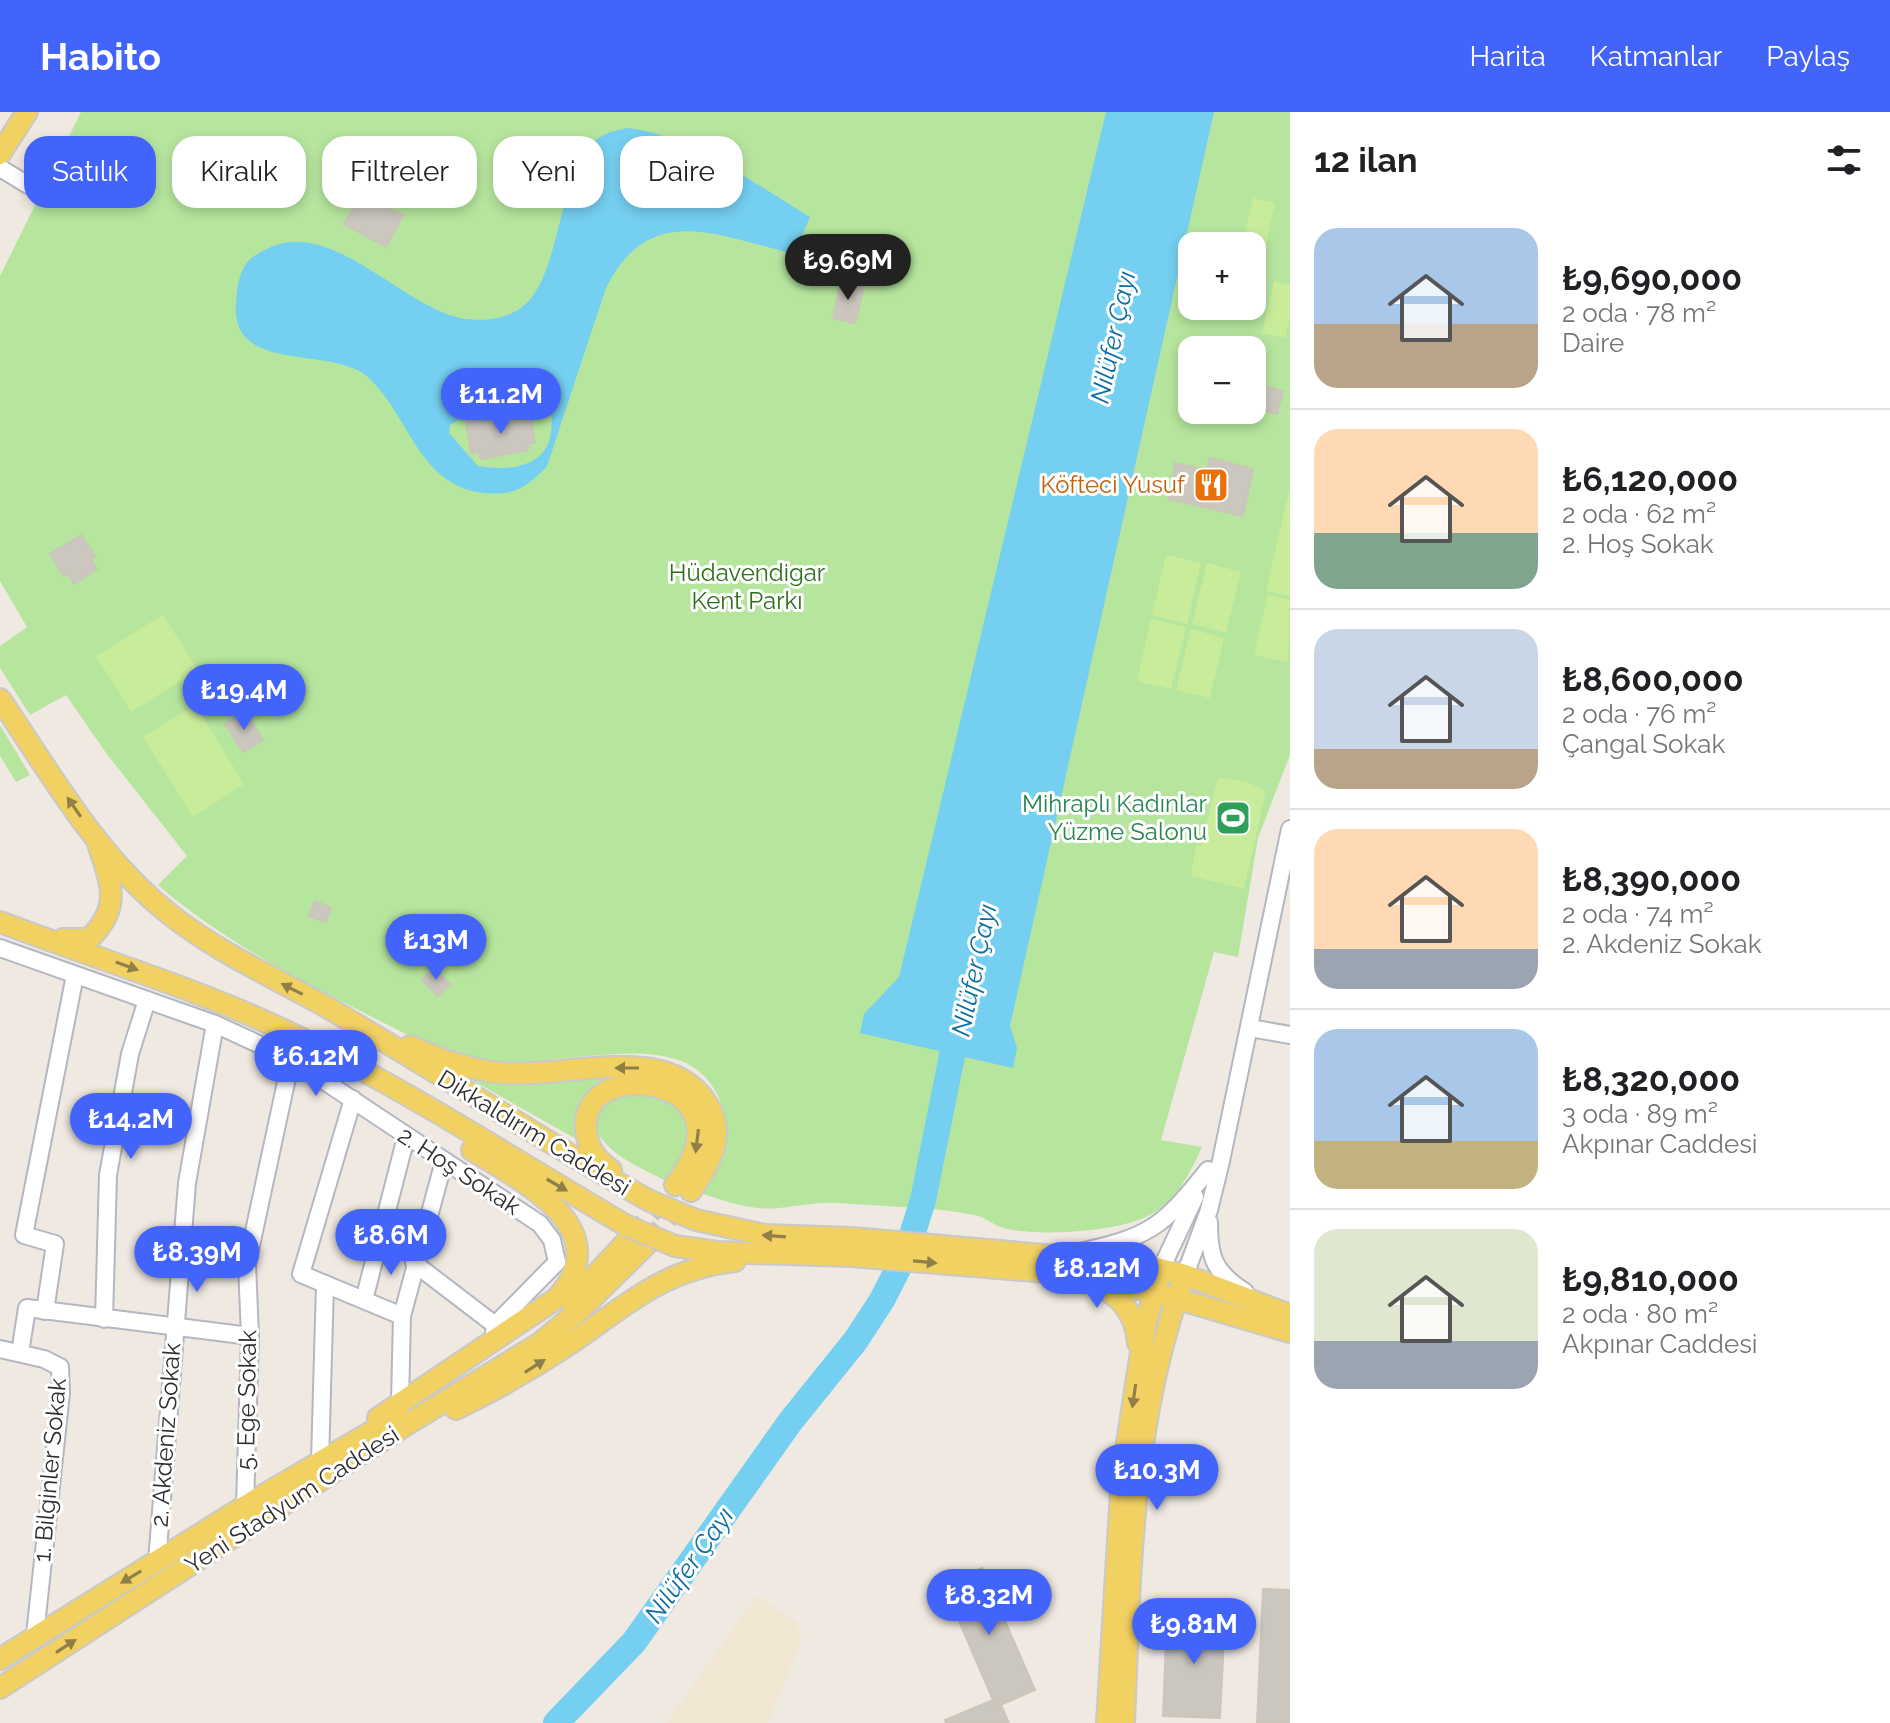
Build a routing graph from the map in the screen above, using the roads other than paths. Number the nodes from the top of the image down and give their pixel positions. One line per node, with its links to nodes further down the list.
1 (27, 112): 2 (main road)
2 (0, 154)
3 (0, 168): 4 (street)
4 (24, 183)
5 (0, 699): 7 (main road, Dikkaldırım Caddesi, one-way to 5)
6 (1290, 829): 15 (street)
7 (97, 840): 9 (main road); 13 (main road, Dikkaldırım Caddesi, one-way to 7)
8 (0, 922): 9 (main road, Dikkaldırım Caddesi)
9 (36, 936): 18 (main road, Dikkaldırım Caddesi, one-way to 18)
10 (0, 948): 11 (street, 2. Hoş Sokak)
11 (75, 975): 12 (street, 2. Hoş Sokak); 41 (street)
12 (147, 1000): 14 (street, 2. Hoş Sokak); 45 (street)
13 (329, 1009): 24 (main road, Dikkaldırım Caddesi); 24 (main road, one-way to 13)
14 (215, 1024): 17 (street, 2. Hoş Sokak); 46 (street, 2. Akdeniz Sokak)
15 (1250, 1028): 16 (street); 20 (street)
16 (1290, 1035)
17 (291, 1059): 19 (street, 2. Hoş Sokak); 49 (street, 5. Ege Sokak)
18 (347, 1064): 26 (main road, Dikkaldırım Caddesi, one-way to 26); 48 (main road)
19 (353, 1099): 21 (street, 2. Hoş Sokak); 35 (street)
20 (1229, 1118): 23 (street); 25 (street)
21 (406, 1137): 22 (street, 2. Hoş Sokak); 38 (street)
22 (444, 1161): 31 (street); 48 (street, 2. Hoş Sokak)
23 (1208, 1170): 29 (street); 32 (street)
24 (648, 1200): 27 (main road, Dikkaldırım Caddesi, one-way to 24, bridge)
25 (1209, 1210): 34 (street); 39 (street)
26 (636, 1235): 28 (main road, Dikkaldırım Caddesi, bridge); 40 (main road)
27 (852, 1247): 28 (main road, Dikkaldırım Caddesi); 30 (main road, Dikkaldırım Caddesi)
28 (785, 1256): 55 (main road, one-way to 28)
29 (1065, 1256): 30 (main road, Dikkaldırım Caddesi); 32 (main road, Dikkaldırım Caddesi)
30 (999, 1260): 33 (main road, Dikkaldırım Caddesi)
31 (414, 1263): 44 (street); 48 (street)
32 (1161, 1269): 34 (main road, Dikkaldırım Caddesi); 36 (main road)
33 (1047, 1272): 36 (main road, Dikkaldırım Caddesi); 52 (main road)
34 (1185, 1275): 37 (main road); 39 (main road, Dikkaldırım Caddesi)
35 (325, 1284): 38 (street); 54 (street)
36 (1154, 1292): 37 (main road, Dikkaldırım Caddesi); 52 (main road)
37 (1176, 1299): 42 (main road, Dikkaldırım Caddesi); 52 (main road)
38 (364, 1300): 44 (street)
39 (1259, 1302): 43 (main road, Dikkaldırım Caddesi)
40 (573, 1309): 54 (main road, Yeni Stadyum Caddesi); 55 (main road, Yeni Stadyum Caddesi)
41 (45, 1311): 45 (street); 51 (street)
42 (1237, 1315): 47 (main road); 52 (main road)
43 (1290, 1315)
44 (402, 1316): 53 (street)
45 (104, 1319): 46 (street)
46 (174, 1329): 49 (street); 57 (street, 2. Akdeniz Sokak)
47 (1290, 1332)
48 (494, 1334): 53 (main road)
49 (250, 1336): 56 (street, 5. Ege Sokak)
50 (0, 1349): 51 (street, 1. Bilginler Sokak)
51 (20, 1353): 58 (street, 1. Bilginler Sokak)
52 (1149, 1361): 61 (main road, one-way to 61); 62 (main road)
53 (400, 1402): 54 (main road)
54 (320, 1461): 56 (main road, Yeni Stadyum Caddesi)
55 (343, 1468): 60 (main road, Yeni Stadyum Caddesi, one-way to 55)
56 (245, 1506): 57 (main road, Yeni Stadyum Caddesi)
57 (157, 1562): 58 (main road, Yeni Stadyum Caddesi, one-way to 58)
58 (35, 1635): 59 (main road, Yeni Stadyum Caddesi)
59 (0, 1659)
60 (0, 1688)
61 (1107, 1723)
62 (1124, 1723)

